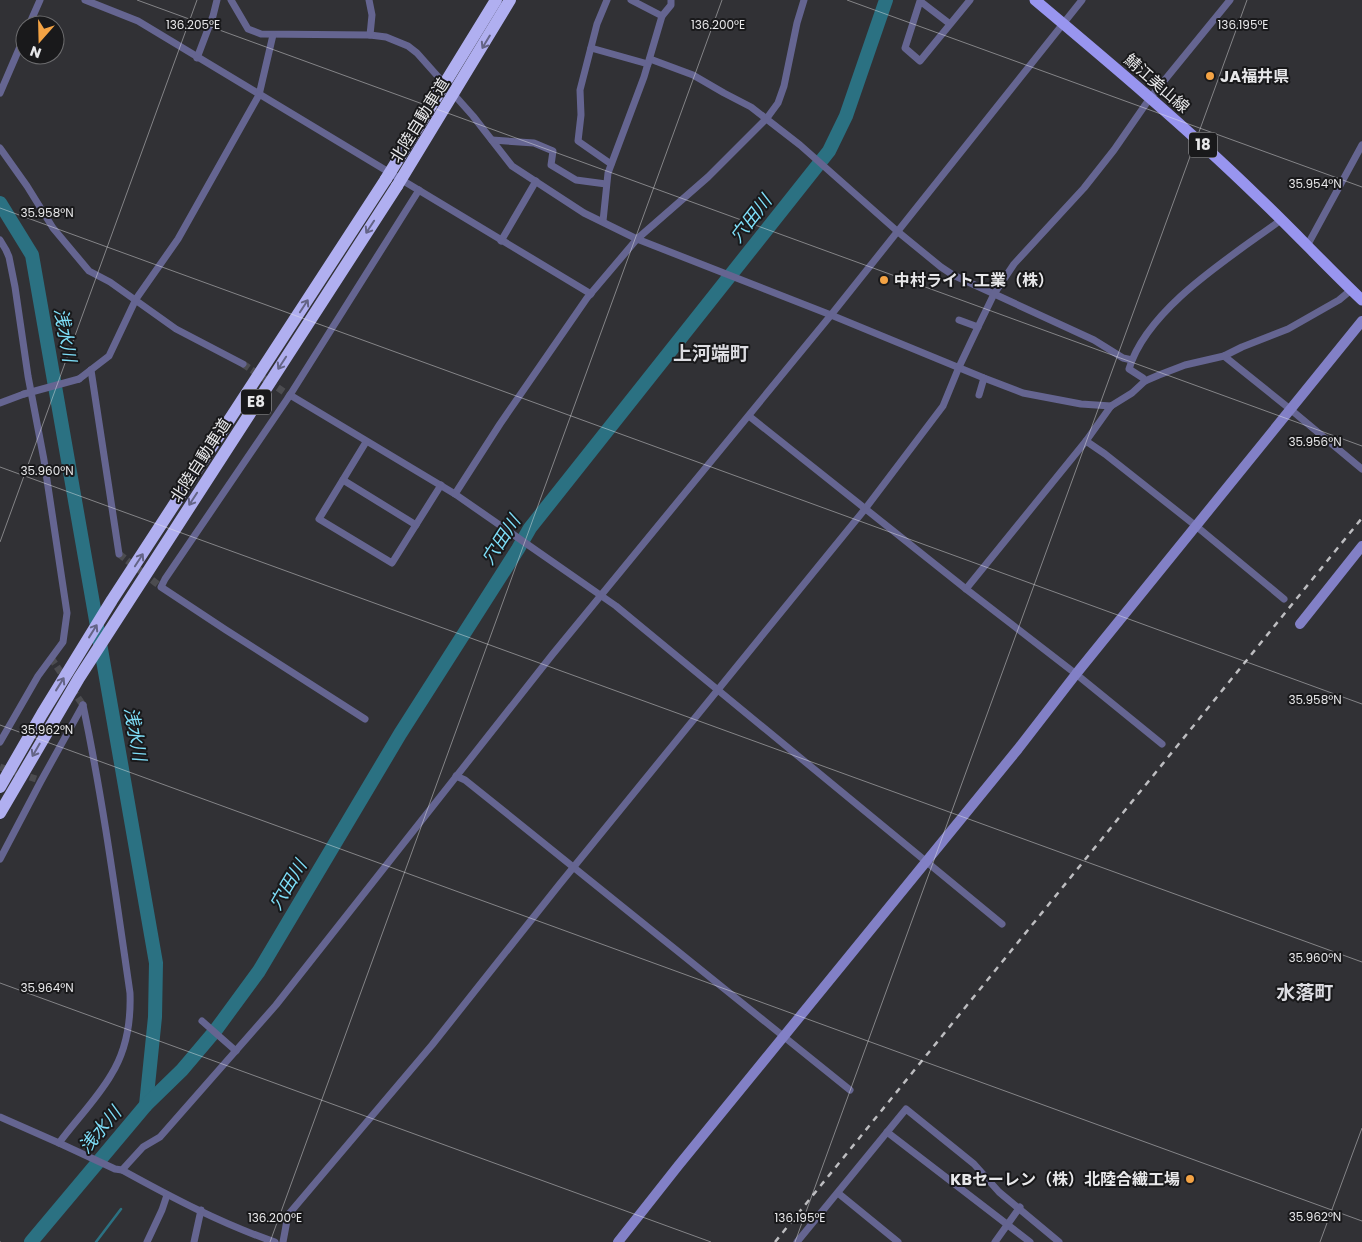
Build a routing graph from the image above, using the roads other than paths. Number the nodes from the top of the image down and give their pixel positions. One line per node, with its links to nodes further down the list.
1 (40, 0): 17 (street)
2 (85, 0): 16 (street)
3 (217, 0): 25 (street)
4 (231, 0): 21 (street)
5 (369, 0): 22 (street)
6 (496, 0): 36 (highway, 北陸自動車道 / E8, bridge)
7 (510, 0): 36 (highway, 北陸自動車道 / E8, one-way to 36, bridge)
8 (608, 0): 23 (street)
9 (632, 0): 18 (street)
10 (672, 0): 18 (street)
11 (804, 0): 30 (street)
12 (970, 0): 19 (street)
13 (1035, 0): 20 (main road, 鯖江美山線 / 18)
14 (1082, 0): 20 (street)
15 (1230, 0): 29 (street)
16 (103, 3): 25 (street)
17 (33, 15)
18 (662, 16): 26 (street)
19 (950, 24): 19 (street)
20 (1064, 24): 29 (main road, 鯖江美山線 / 18); 41 (street)
21 (273, 35): 22 (street); 28 (street)
22 (370, 35): 31 (street)
23 (591, 48): 26 (street); 34 (street)
24 (15, 58): 27 (street)
25 (197, 58): 28 (street)
26 (649, 62): 30 (street); 34 (street)
27 (0, 93)
28 (259, 95): 38 (street); 49 (street)
29 (1150, 98): 39 (main road, 鯖江美山線 / 18); 48 (street)
30 (767, 118): 41 (street); 42 (street)
31 (492, 140): 35 (street); 37 (street)
32 (1362, 145): 45 (street)
33 (0, 148): 49 (street)
34 (611, 164): 37 (street)
35 (536, 181): 40 (street); 44 (street)
36 (392, 182): 90 (highway, 北陸自動車道 / E8, one-way to 36); 91 (highway, 北陸自動車道 / E8, one-way to 91)
37 (606, 184): 40 (street)
38 (419, 190): 44 (street); 62 (street)
39 (1281, 220): 45 (main road, 鯖江美山線 / 18); 56 (street)
40 (603, 221): 42 (street)
41 (897, 231): 48 (street); 51 (street)
42 (637, 239): 47 (street); 51 (street)
43 (0, 240): 87 (street)
44 (501, 241): 47 (street)
45 (1307, 246): 46 (main road, 鯖江美山線 / 18)
46 (1351, 290): 50 (main road, 鯖江美山線 / 18); 55 (street)
47 (591, 294): 74 (street)
48 (994, 294): 54 (street); 56 (street)
49 (136, 299): 57 (street); 59 (street)
50 (1362, 300)
51 (831, 315): 58 (street); 68 (street)
52 (959, 320): 54 (street)
53 (1362, 321): 67 (street)
54 (978, 327): 58 (street)
55 (1224, 356): 61 (street); 67 (street)
56 (1132, 360): 61 (street)
57 (243, 364)
58 (959, 367): 60 (street); 75 (street)
59 (91, 370): 65 (street, bridge); 79 (street)
60 (984, 378): 63 (street); 66 (street)
61 (1145, 381): 66 (street)
62 (290, 395): 64 (street); 70 (street); 86 (street)
63 (979, 395)
64 (297, 401)
65 (0, 403)
66 (1110, 406): 69 (street)
67 (1290, 409): 71 (street); 77 (street)
68 (749, 416): 75 (street); 81 (street)
69 (1086, 441): 77 (street); 80 (street)
70 (366, 442): 72 (street); 73 (street)
71 (1362, 469)
72 (343, 480): 76 (street); 76 (street)
73 (441, 485): 74 (street); 76 (street)
74 (454, 494): 81 (street)
75 (865, 509): 80 (street); 85 (street)
76 (416, 525)
77 (1196, 526): 82 (street); 84 (street)
78 (1362, 546): 83 (street)
79 (119, 554)
80 (966, 589): 84 (street)
81 (601, 596): 85 (street); 89 (street)
82 (1284, 599)
83 (1300, 624)
84 (1076, 674): 88 (street); 93 (street)
85 (718, 689): 93 (street); 94 (street)
86 (365, 719)
87 (0, 742)
88 (1162, 744)
89 (456, 776): 94 (street); 98 (street)
90 (0, 787)
91 (0, 813)
92 (0, 859): 102 (street)
93 (926, 861): 95 (street); 97 (street)
94 (573, 867): 97 (street); 112 (street)
95 (1002, 924)
96 (202, 1021): 98 (street)
97 (783, 1037): 99 (street); 113 (street)
98 (235, 1051): 103 (street)
99 (850, 1090)
100 (0, 1117): 102 (street)
101 (887, 1132): 104 (street); 106 (street); 108 (street)
102 (59, 1143): 103 (street)
103 (118, 1170): 105 (street)
104 (838, 1193): 114 (street); 115 (street)
105 (167, 1195): 107 (street); 109 (street)
106 (1020, 1207): 108 (street); 118 (street)
107 (201, 1210): 110 (street); 111 (street)
108 (1008, 1226): 116 (street); 117 (street)
109 (147, 1242)
110 (194, 1242)
111 (275, 1242)
112 (283, 1242)
113 (618, 1242)
114 (797, 1242)
115 (898, 1242)
116 (995, 1242)
117 (1030, 1242)
118 (1059, 1242)

